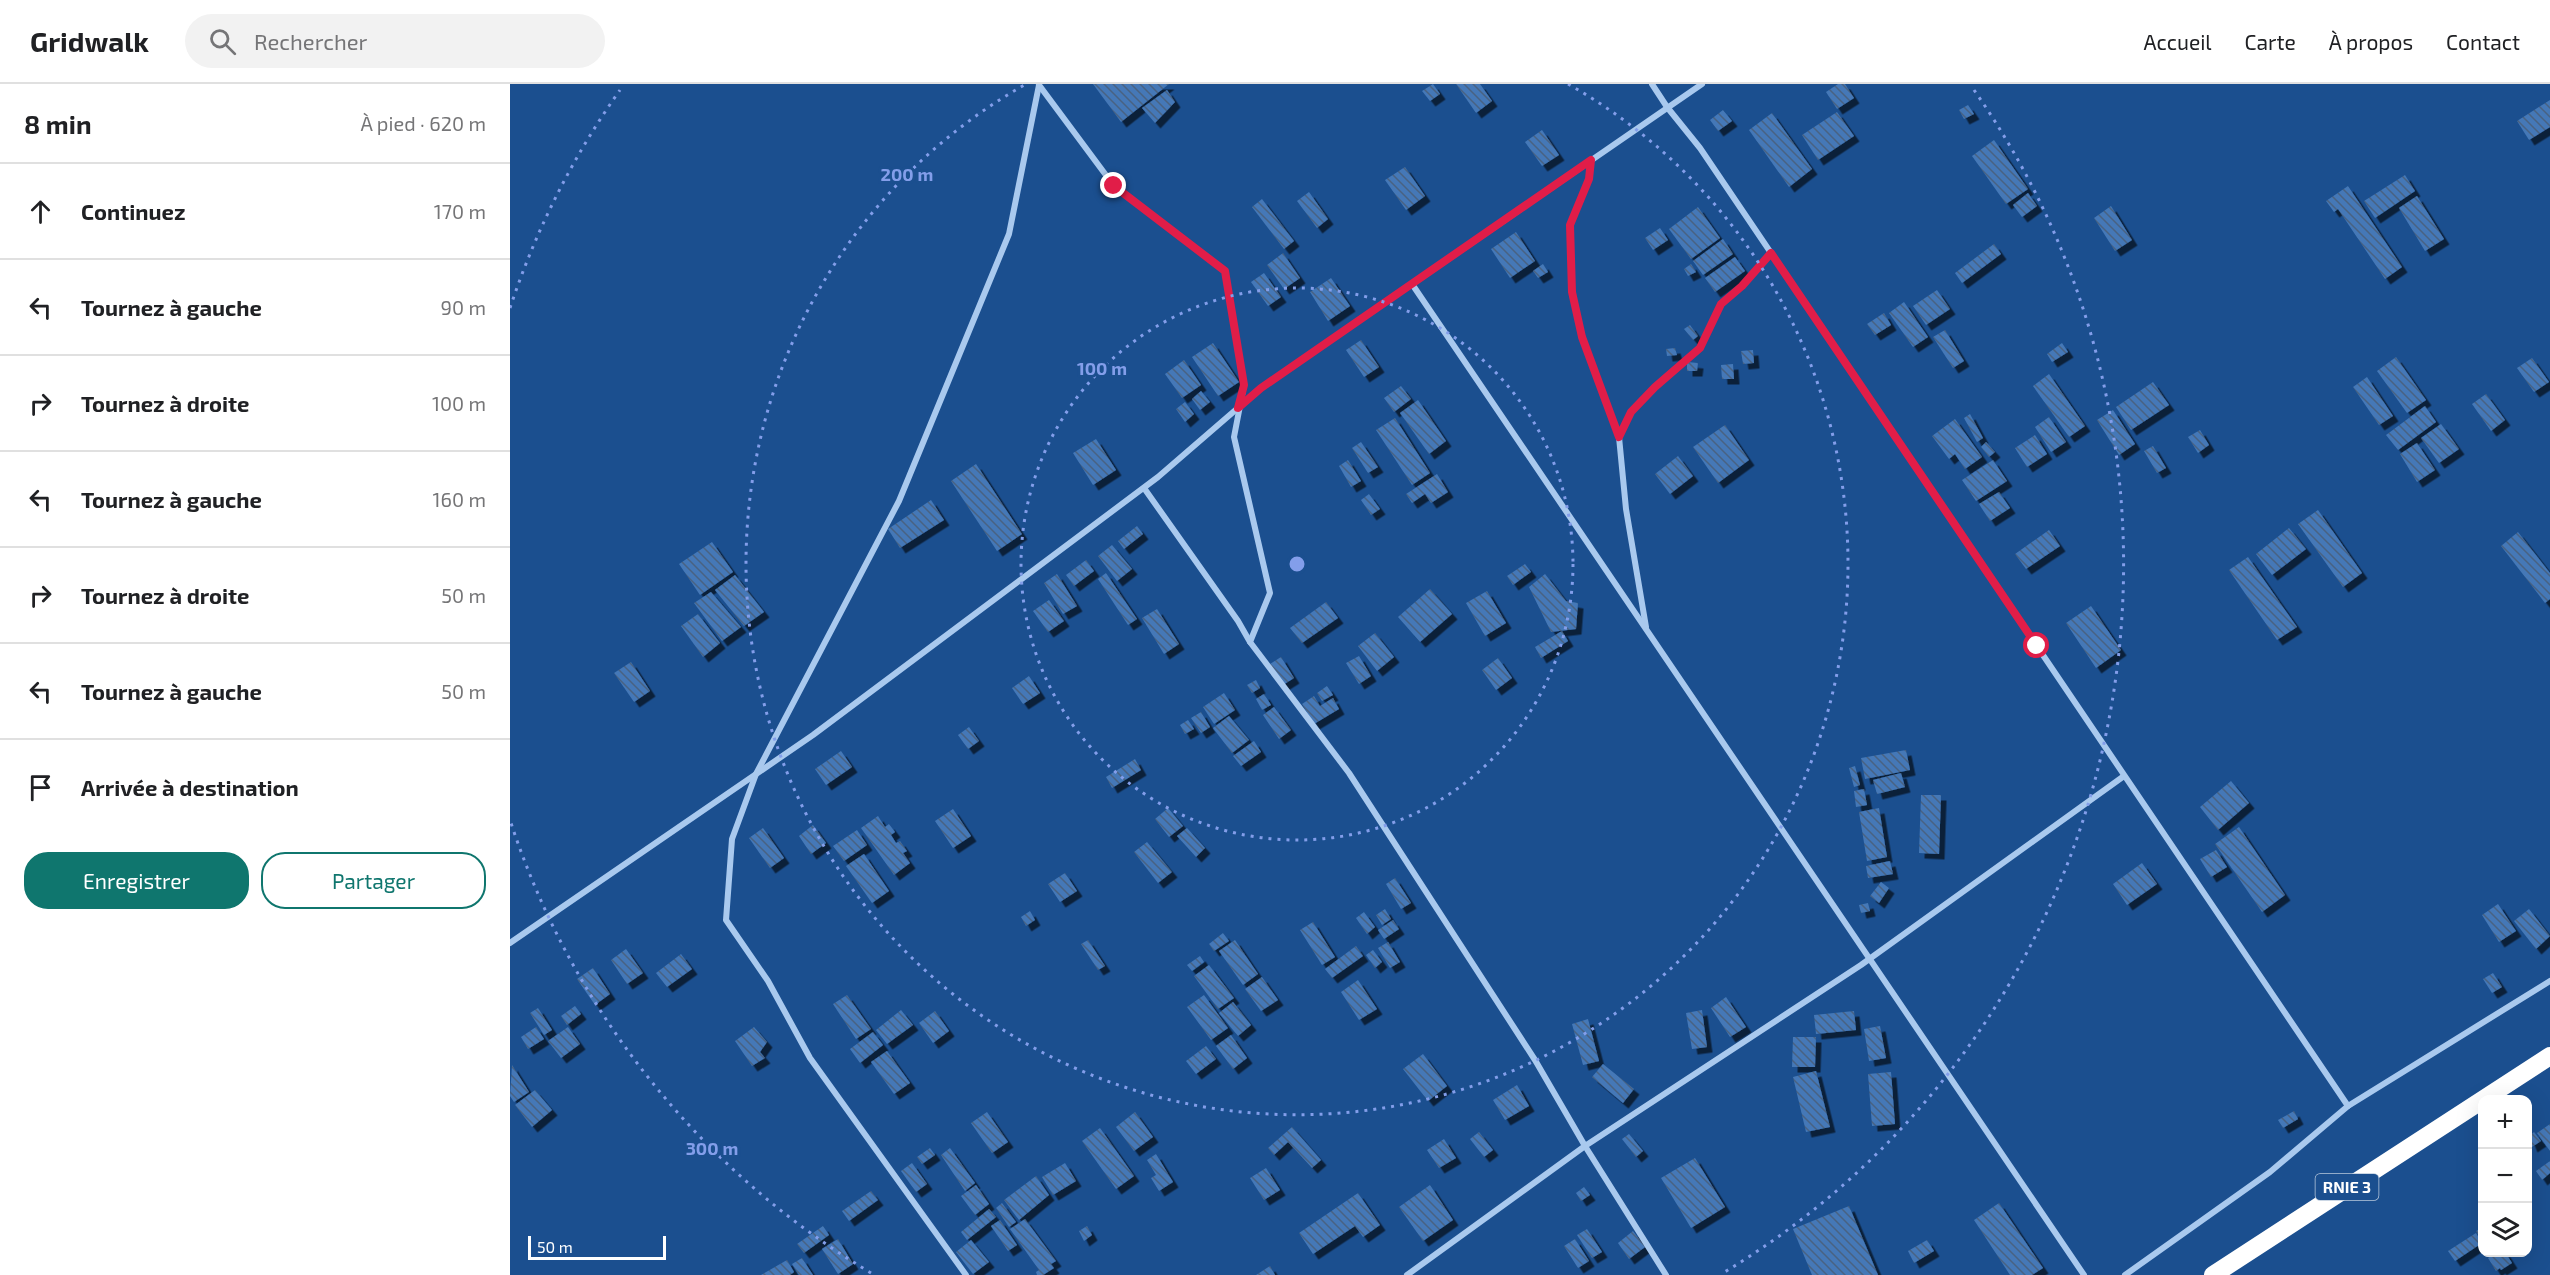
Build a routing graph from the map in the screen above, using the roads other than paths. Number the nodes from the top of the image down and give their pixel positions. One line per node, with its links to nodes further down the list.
1 (1652, 84): 4 (street)
2 (1702, 84): 4 (street)
3 (1039, 85): 8 (street); 13 (street)
4 (1667, 107): 5 (street); 6 (street)
5 (1591, 160): 7 (street); 9 (street)
6 (1771, 253): 9 (street); 14 (street)
7 (1412, 284): 8 (street); 11 (street)
8 (1238, 408): 10 (street); 12 (street)
9 (1619, 437): 11 (street)
10 (1144, 488): 12 (street); 13 (street)
11 (1647, 631): 16 (street)
12 (1250, 642): 20 (street)
13 (756, 774): 15 (street); 21 (street)
14 (2124, 776): 16 (street); 19 (street)
15 (510, 943)
16 (1869, 959): 20 (street); 24 (street)
17 (2550, 981): 19 (street)
18 (2550, 1056): 26 (highway, RNIE 3)
19 (2348, 1106): 25 (street)
20 (1585, 1146): 22 (street); 23 (street)
21 (966, 1275)
22 (1407, 1275)
23 (1666, 1275)
24 (2084, 1275)
25 (2126, 1275)
26 (2213, 1275)

